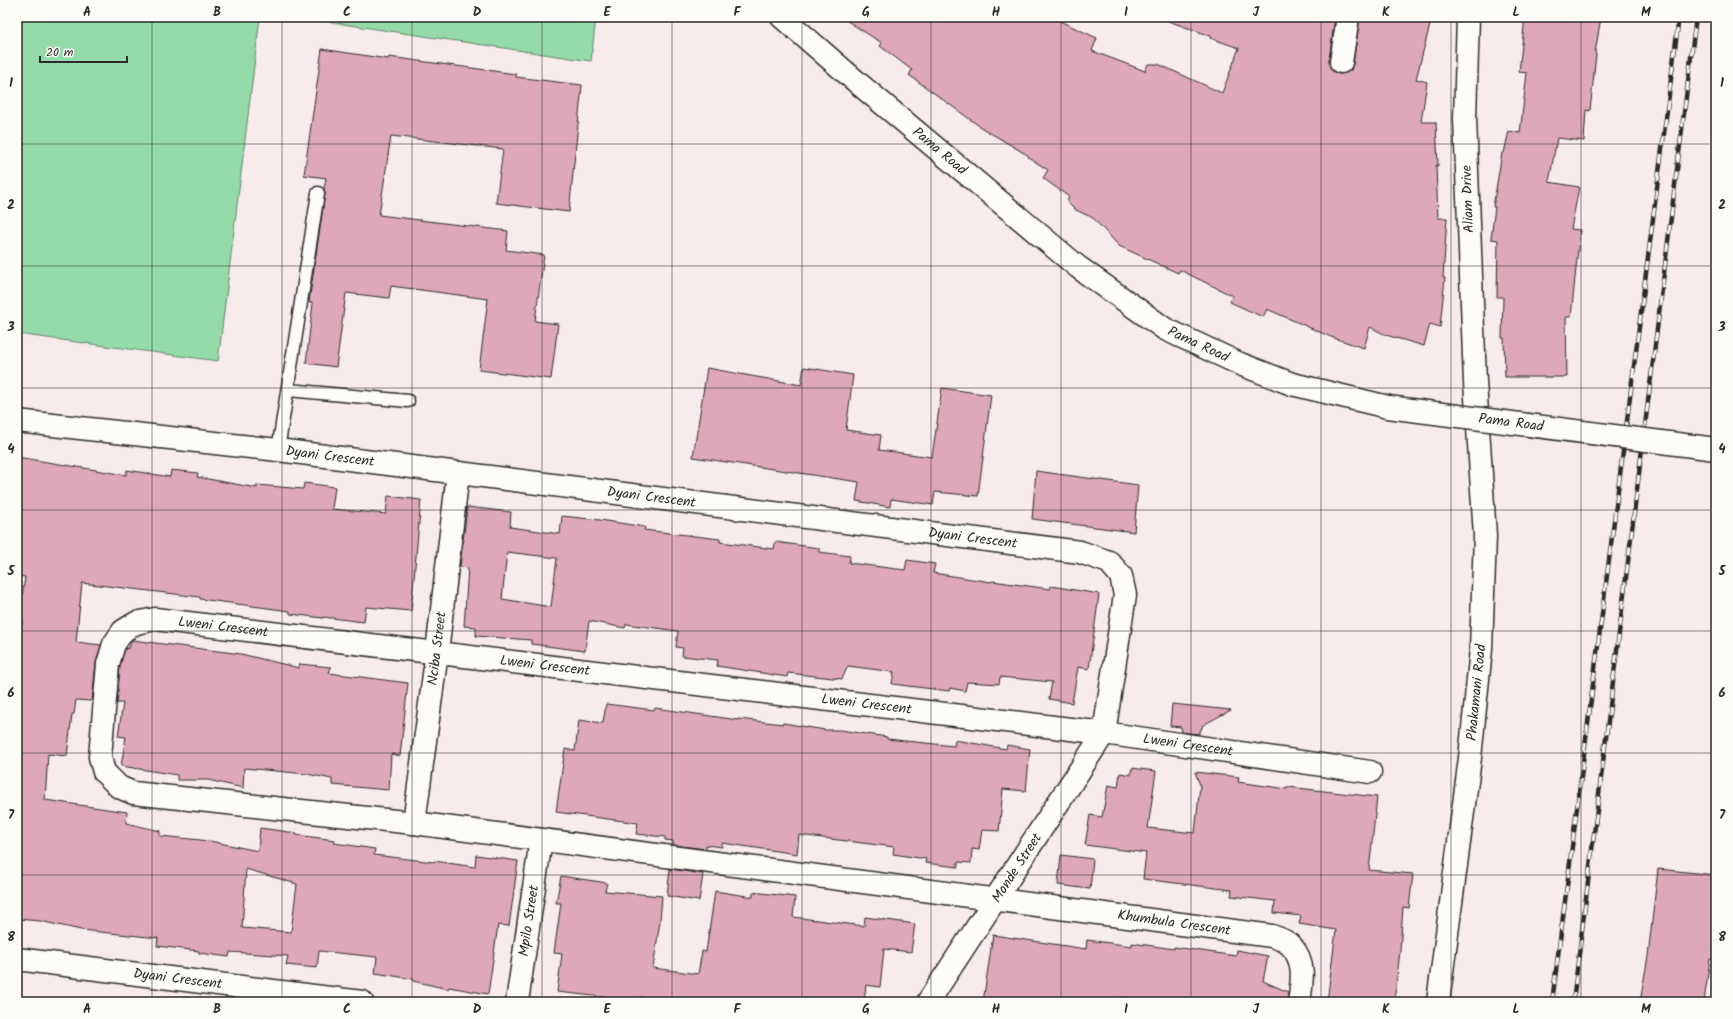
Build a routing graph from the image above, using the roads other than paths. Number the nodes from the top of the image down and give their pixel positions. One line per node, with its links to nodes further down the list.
1 (782, 17): 10 (street, Pama Road, bridge)
2 (1348, 17): 4 (street)
3 (1468, 17): 6 (street, Aliam Drive)
4 (1341, 62)
5 (318, 193): 7 (lane)
6 (1475, 382): 24 (street, Phakamani Road)
7 (288, 390): 8 (lane); 11 (lane)
8 (408, 401)
9 (17, 421): 11 (street, Dyani Crescent)
10 (1716, 449)
11 (278, 450): 12 (street, Dyani Crescent)
12 (458, 473): 13 (street, Nciba Street); 14 (street, Dyani Crescent)
13 (437, 652): 14 (street, Lweni Crescent); 16 (street, Nciba Street); 16 (street, Lweni Crescent)
14 (1104, 733): 15 (street, Lweni Crescent); 18 (street, Monde Street)
15 (1370, 772)
16 (414, 823): 17 (street, Lweni Crescent)
17 (541, 840): 18 (street, Lweni Crescent); 21 (street, Mpilo Street)
18 (996, 899): 22 (street, Monde Street); 23 (street, Khumbula Crescent)
19 (17, 959): 20 (street, Dyani Crescent)
20 (362, 1002)
21 (517, 1002)
22 (928, 1002)
23 (1299, 1002)
24 (1438, 1002)

